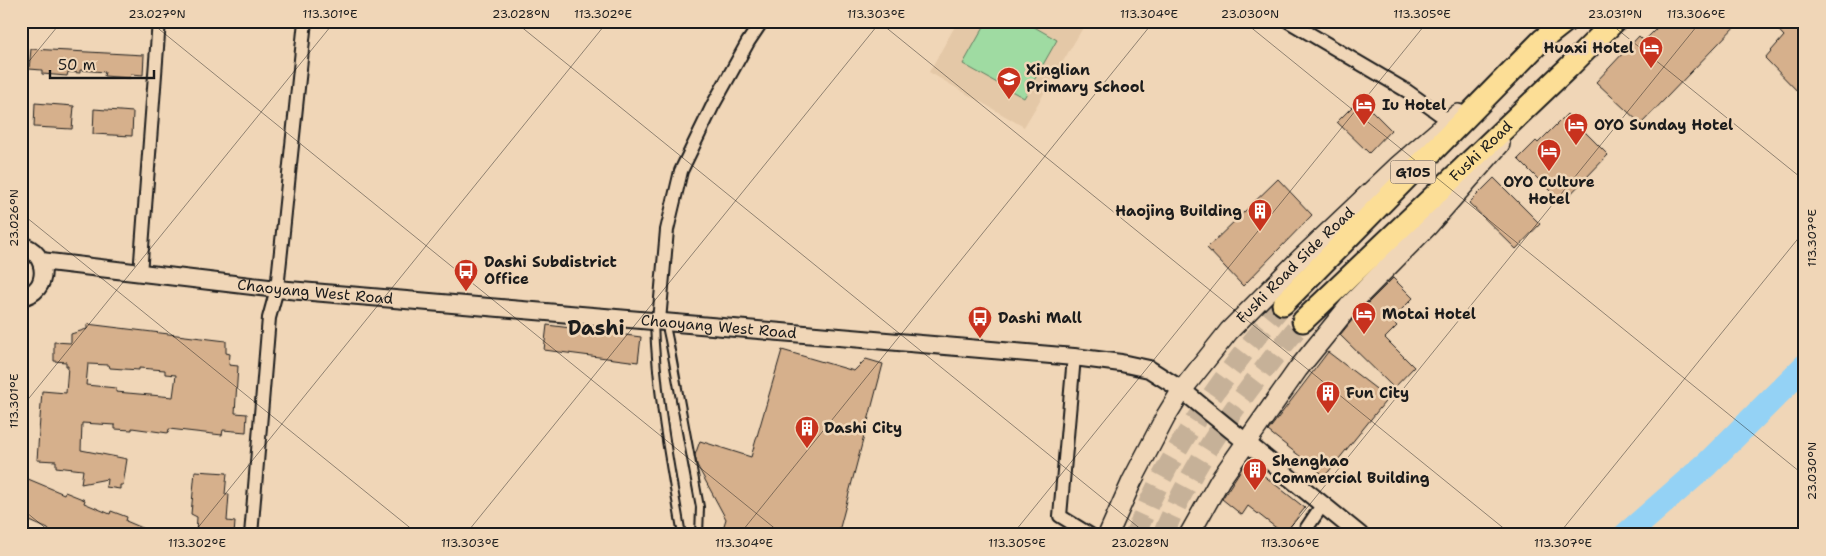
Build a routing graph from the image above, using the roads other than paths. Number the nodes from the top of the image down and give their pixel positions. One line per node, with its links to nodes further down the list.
1 (159, 21): 12 (street)
2 (305, 21): 13 (street)
3 (762, 21): 17 (street)
4 (1288, 21): 9 (street)
5 (1566, 21): 7 (highway, G105)
6 (1615, 21): 8 (highway, Fushi Road / G105)
7 (1542, 40): 9 (main road, Fushi Road Side Road); 15 (highway, G105)
8 (1568, 68): 16 (highway, Fushi Road / G105); 20 (main road)
9 (1449, 121): 19 (main road, Fushi Road Side Road)
10 (21, 245): 11 (street)
11 (41, 261): 12 (street, Chaoyang West Road); 14 (street)
12 (140, 274): 13 (street, Chaoyang West Road)
13 (277, 289): 17 (street, Chaoyang West Road); 22 (street)
14 (21, 298)
15 (1283, 304)
16 (1303, 321)
17 (657, 322): 18 (street, Chaoyang West Road); 23 (lane); 24 (lane)
18 (1074, 357): 19 (street, Chaoyang West Road); 25 (street)
19 (1182, 390): 20 (street, Chaoyang West Road); 26 (main road, Fushi Road Side Road)
20 (1246, 442): 21 (street, Chaoyang West Road); 27 (main road)
21 (1323, 504): 28 (street); 29 (street, Chaoyang West Road)
22 (252, 535)
23 (682, 535)
24 (699, 535)
25 (1091, 535)
26 (1108, 535)
27 (1189, 535)
28 (1302, 535)
29 (1360, 535)

